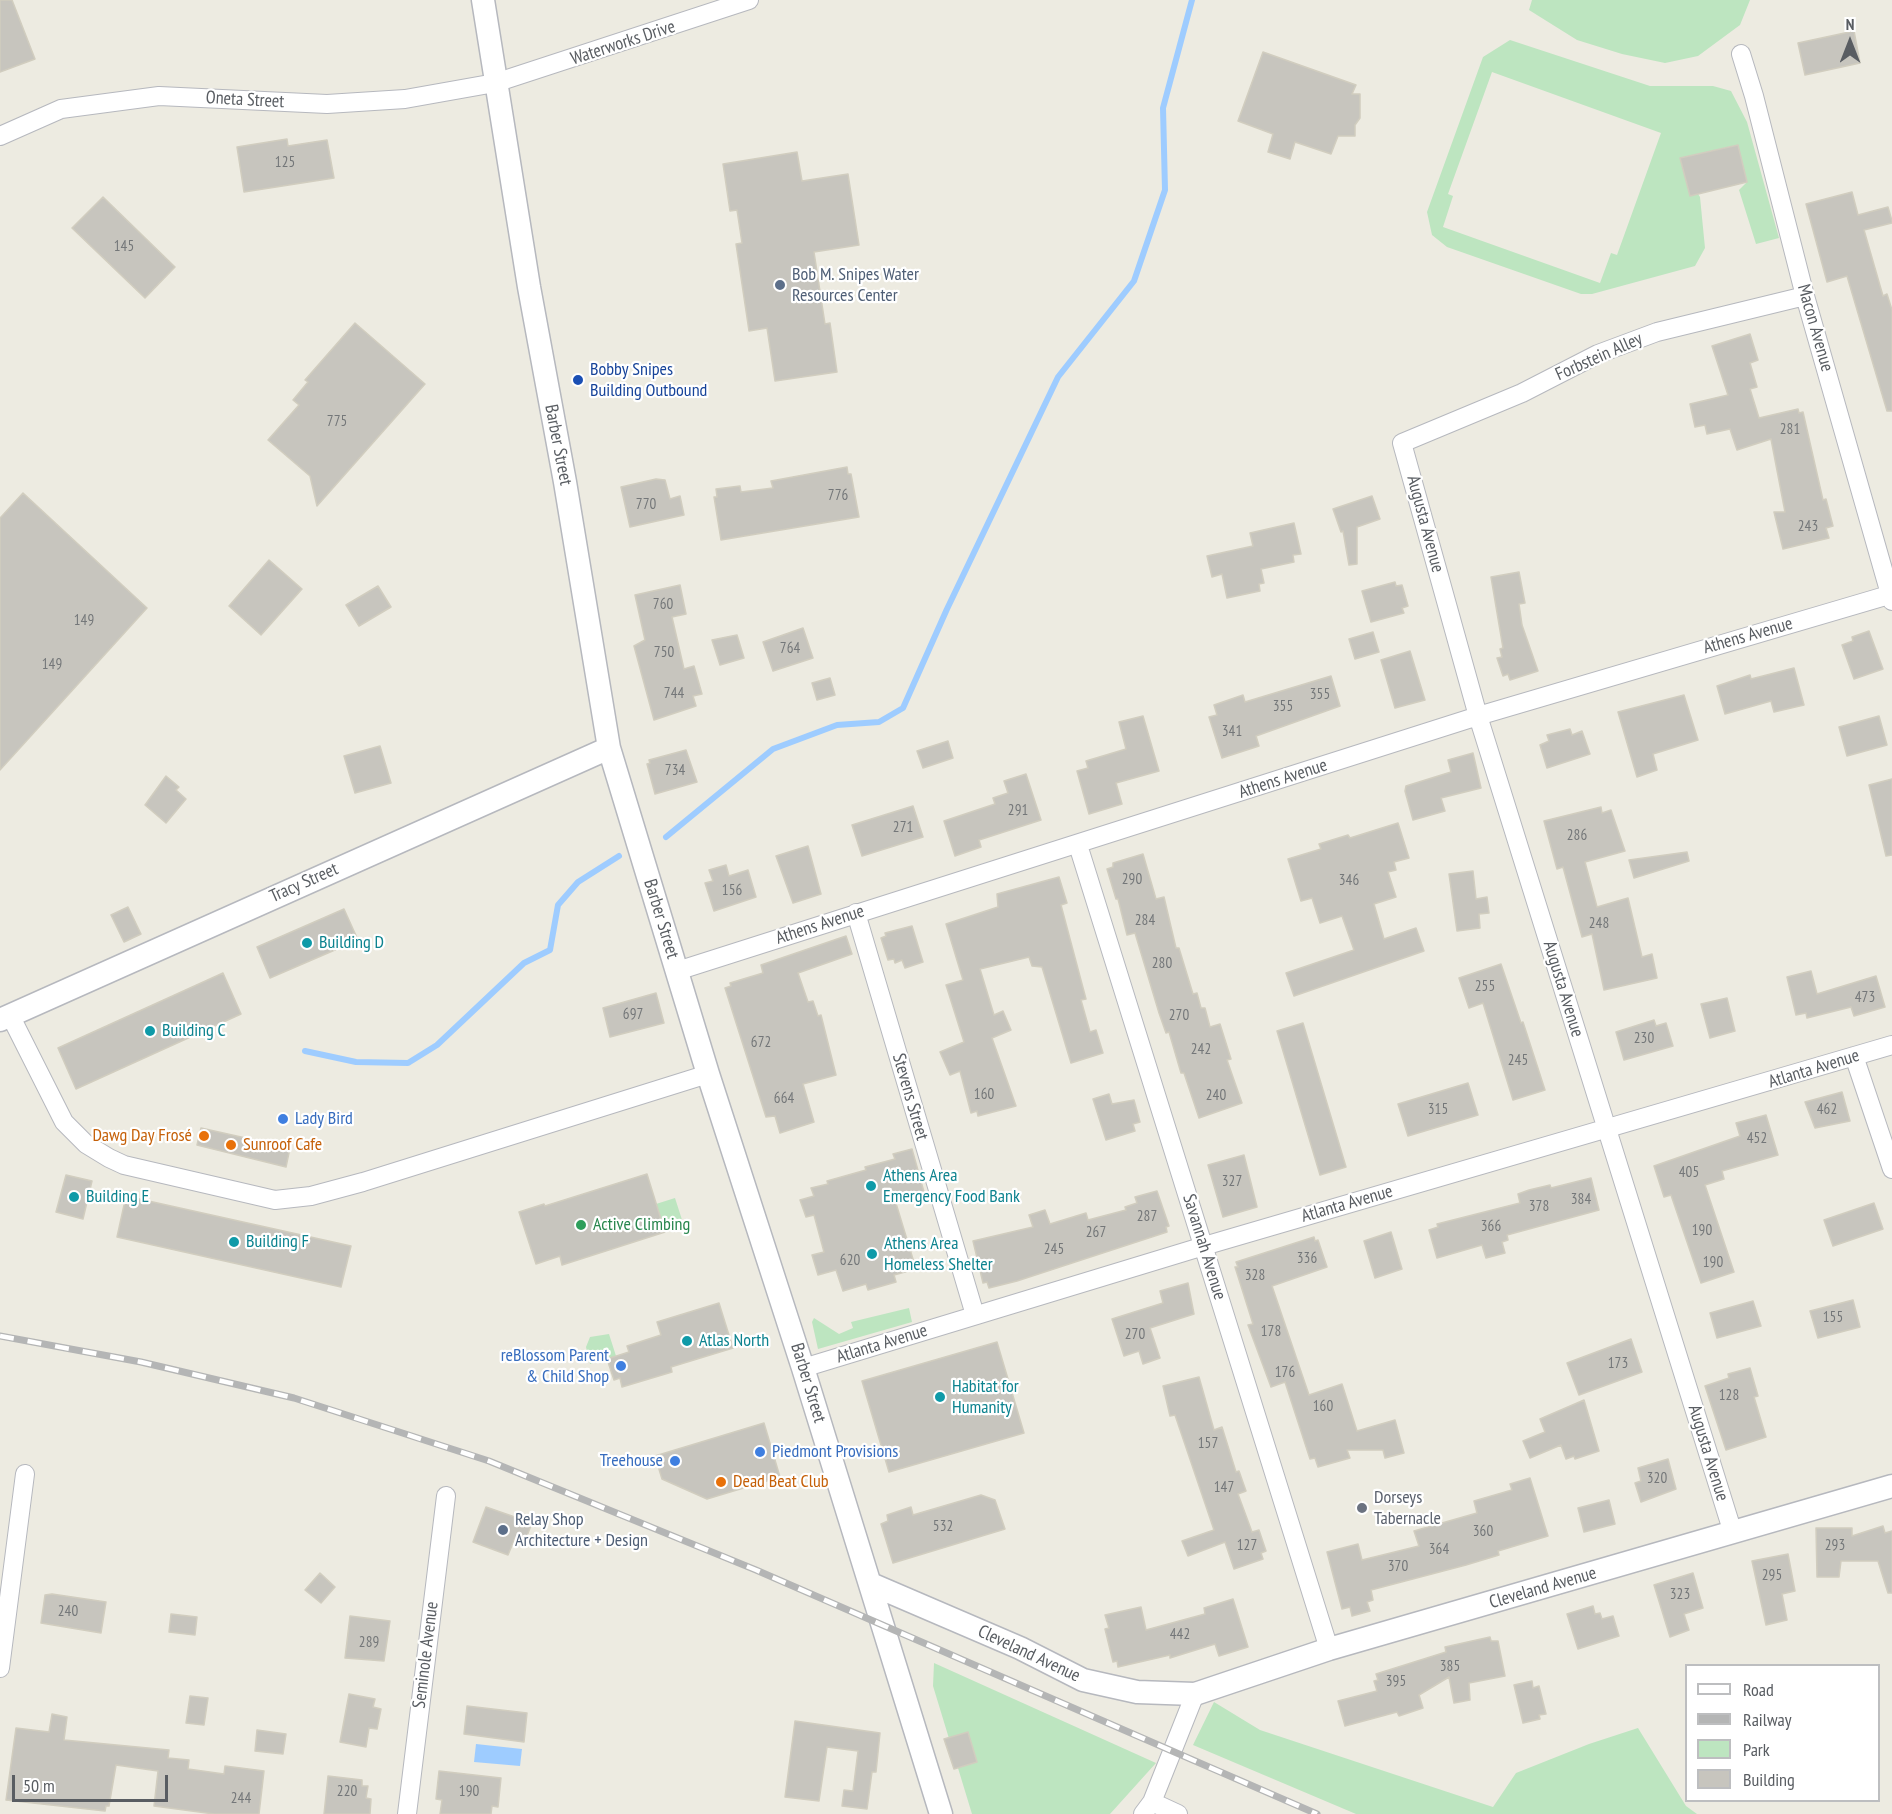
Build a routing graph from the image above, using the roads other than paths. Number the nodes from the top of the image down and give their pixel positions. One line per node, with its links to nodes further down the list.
1 (483, 0): 4 (street, Barber Street)
2 (749, 0): 4 (street, Waterworks Drive)
3 (1741, 54): 6 (street, Macon Avenue)
4 (495, 83): 5 (street, Oneta Street); 10 (street, Barber Street)
5 (0, 136)
6 (1805, 296): 7 (street, Forbstein Alley); 8 (street, Macon Avenue)
7 (1402, 443): 9 (street, Augusta Avenue)
8 (1891, 596): 9 (street, Athens Avenue)
9 (1478, 716): 11 (street, Athens Avenue); 18 (street, Augusta Avenue)
10 (609, 748): 13 (street, Barber Street); 14 (street, Tracy Street)
11 (1078, 845): 12 (street, Athens Avenue); 20 (street, Savannah Avenue)
12 (856, 913): 13 (street, Athens Avenue); 21 (street, Stevens Street)
13 (677, 971): 17 (street, Barber Street)
14 (5, 1018): 17 (street)
15 (1892, 1045): 16 (street, Atlanta Avenue)
16 (1854, 1056): 18 (street, Atlanta Avenue); 19 (street)
17 (708, 1074): 22 (street, Barber Street)
18 (1607, 1128): 20 (street, Atlanta Avenue); 26 (street, Augusta Avenue)
19 (1892, 1169)
20 (1204, 1246): 21 (street, Atlanta Avenue); 28 (street, Savannah Avenue)
21 (975, 1315): 22 (street, Atlanta Avenue)
22 (803, 1368): 27 (street, Barber Street)
23 (25, 1474): 29 (street)
24 (1892, 1486): 26 (street, Cleveland Avenue)
25 (446, 1496): 32 (street, Seminole Avenue)
26 (1733, 1533): 28 (street, Cleveland Avenue)
27 (871, 1584): 30 (street, Cleveland Avenue); 33 (street, Barber Street)
28 (1329, 1649): 30 (street, Cleveland Avenue)
29 (0, 1668)
30 (1195, 1694): 31 (street)
31 (1148, 1808): 34 (street)
32 (407, 1814)
33 (941, 1814)
34 (1178, 1814)

